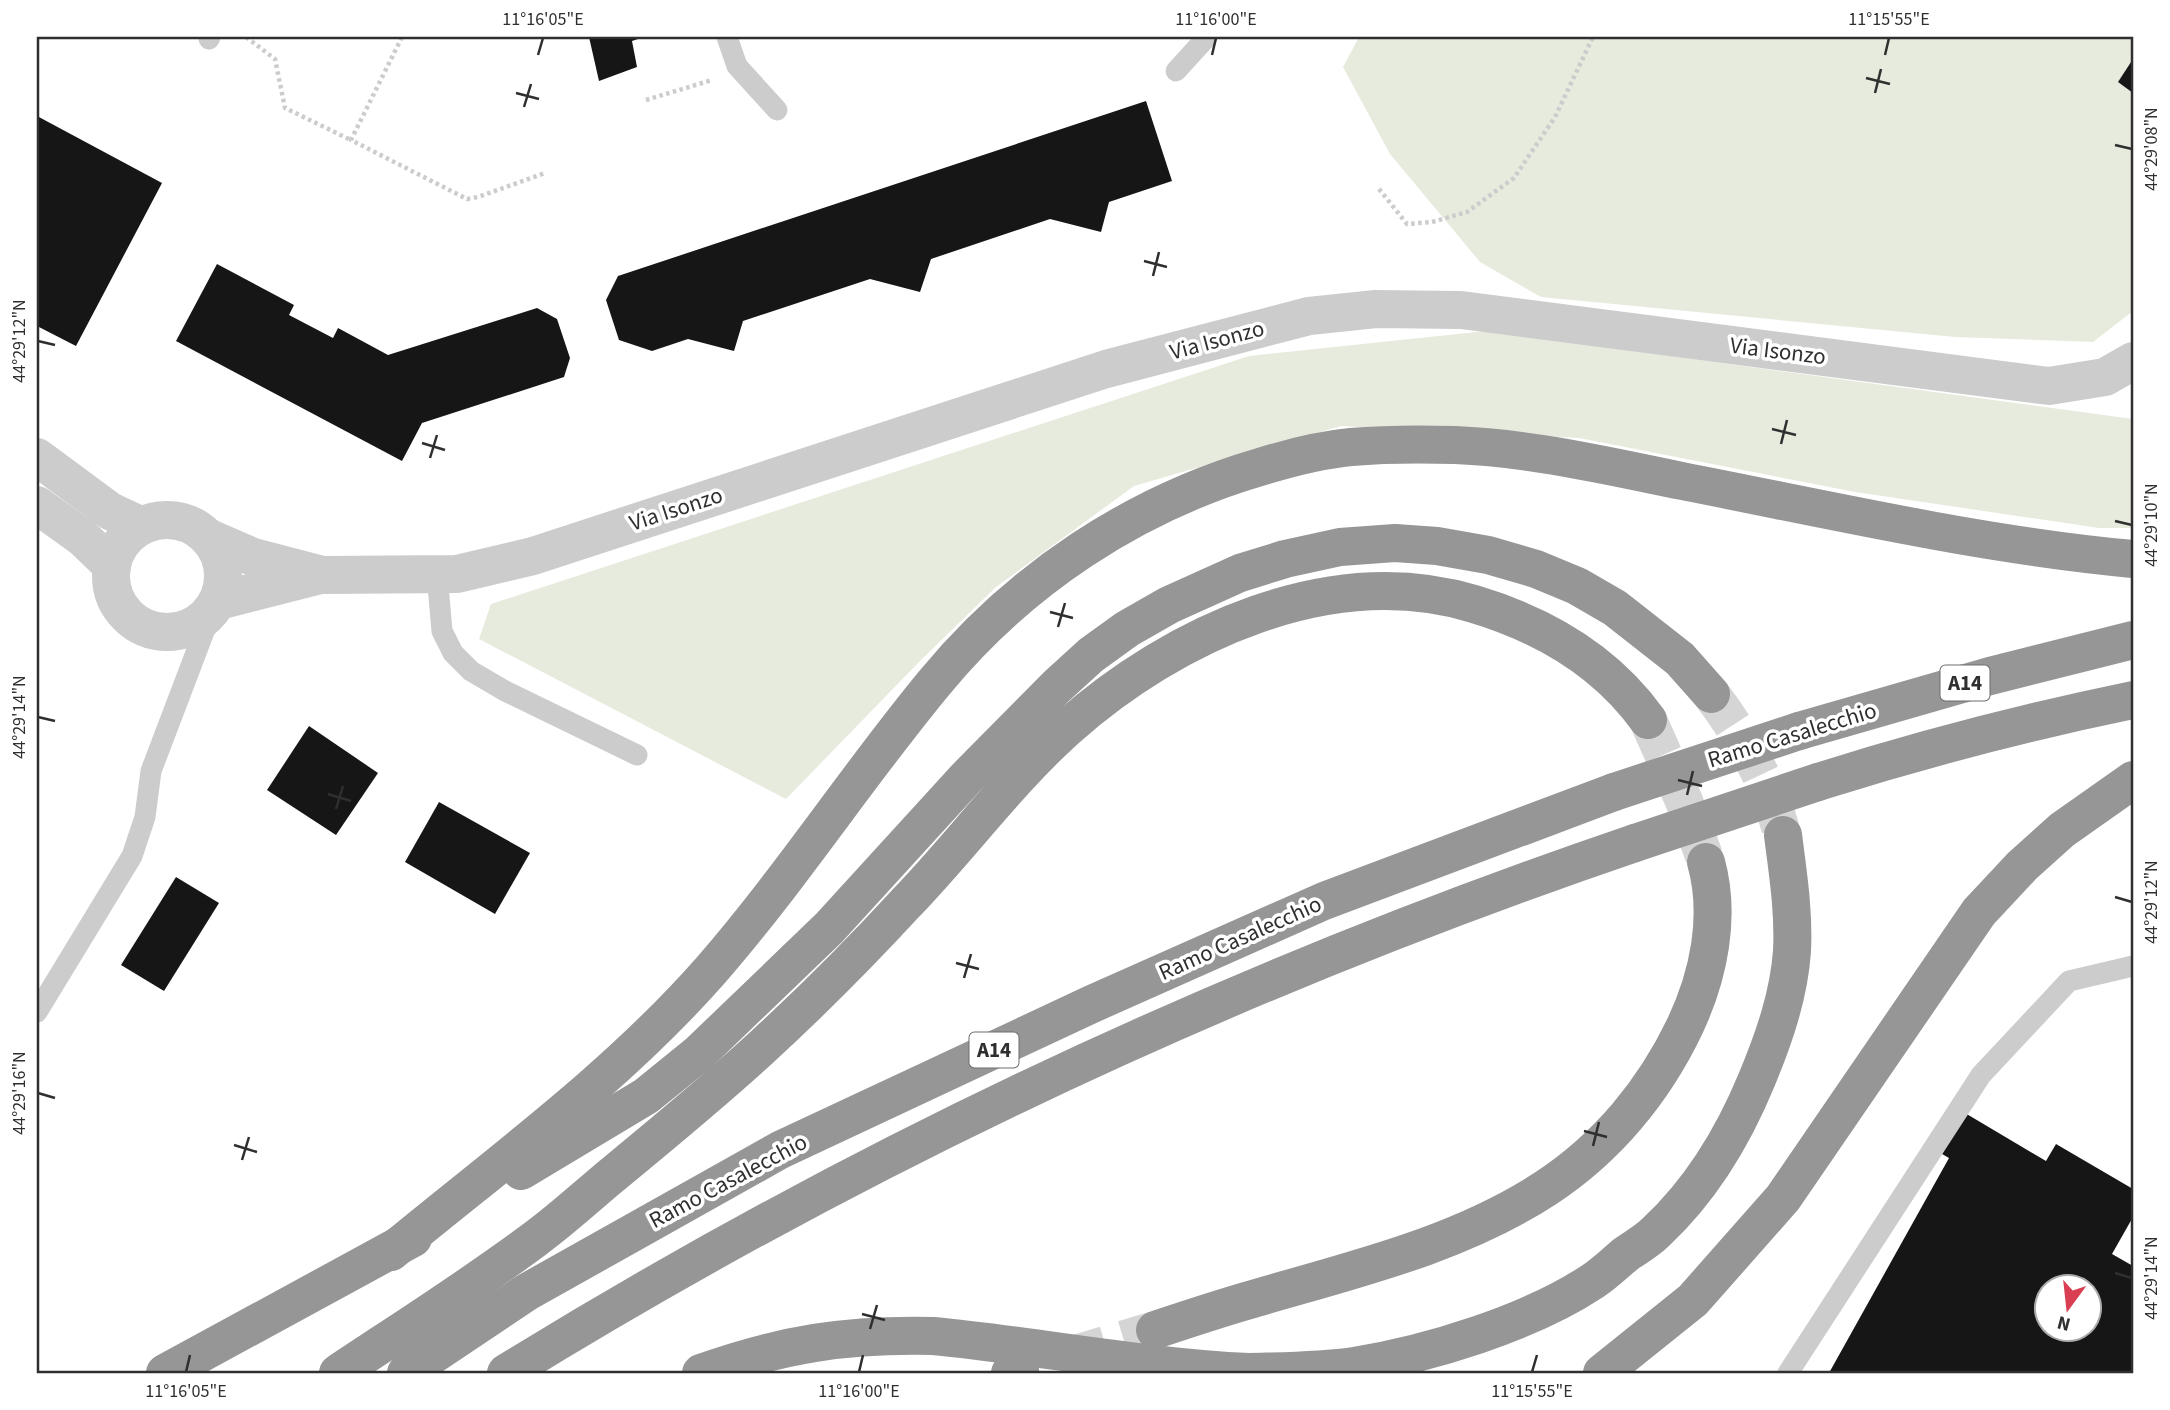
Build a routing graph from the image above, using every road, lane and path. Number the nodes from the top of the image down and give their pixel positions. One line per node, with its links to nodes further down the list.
1 (246, 37): 8 (path)
2 (402, 37): 8 (path)
3 (727, 37): 7 (lane)
4 (1207, 37): 6 (lane)
5 (1593, 37): 10 (path)
6 (1176, 71)
7 (776, 110)
8 (351, 140): 9 (path)
9 (545, 173)
10 (1379, 189)
11 (2133, 361): 18 (street, Via Isonzo)
12 (37, 457): 14 (street)
13 (37, 505): 17 (street)
14 (142, 526): 15 (street); 17 (street)
15 (207, 537): 19 (street); 20 (street)
16 (2133, 559): 31 (highway)
17 (112, 566): 20 (street)
18 (437, 574): 19 (street, Via Isonzo); 25 (lane)
19 (323, 575): 20 (street)
20 (215, 605): 30 (lane)
21 (2133, 640): 36 (highway, Ramo Casalecchio / A14, bridge)
22 (1712, 694): 31 (highway)
23 (2133, 700): 37 (highway, A14, bridge)
24 (1648, 720): 35 (highway)
25 (637, 755)
26 (2133, 780): 39 (highway)
27 (1783, 835): 33 (highway)
28 (1706, 862): 32 (highway)
29 (2133, 966): 40 (lane)
30 (37, 1012)
31 (391, 1252): 34 (highway)
32 (1155, 1330)
33 (1249, 1372): 38 (highway, bridge)
34 (165, 1373)
35 (338, 1373)
36 (406, 1373)
37 (506, 1373)
38 (702, 1373)
39 (1602, 1373)
40 (1788, 1373)

